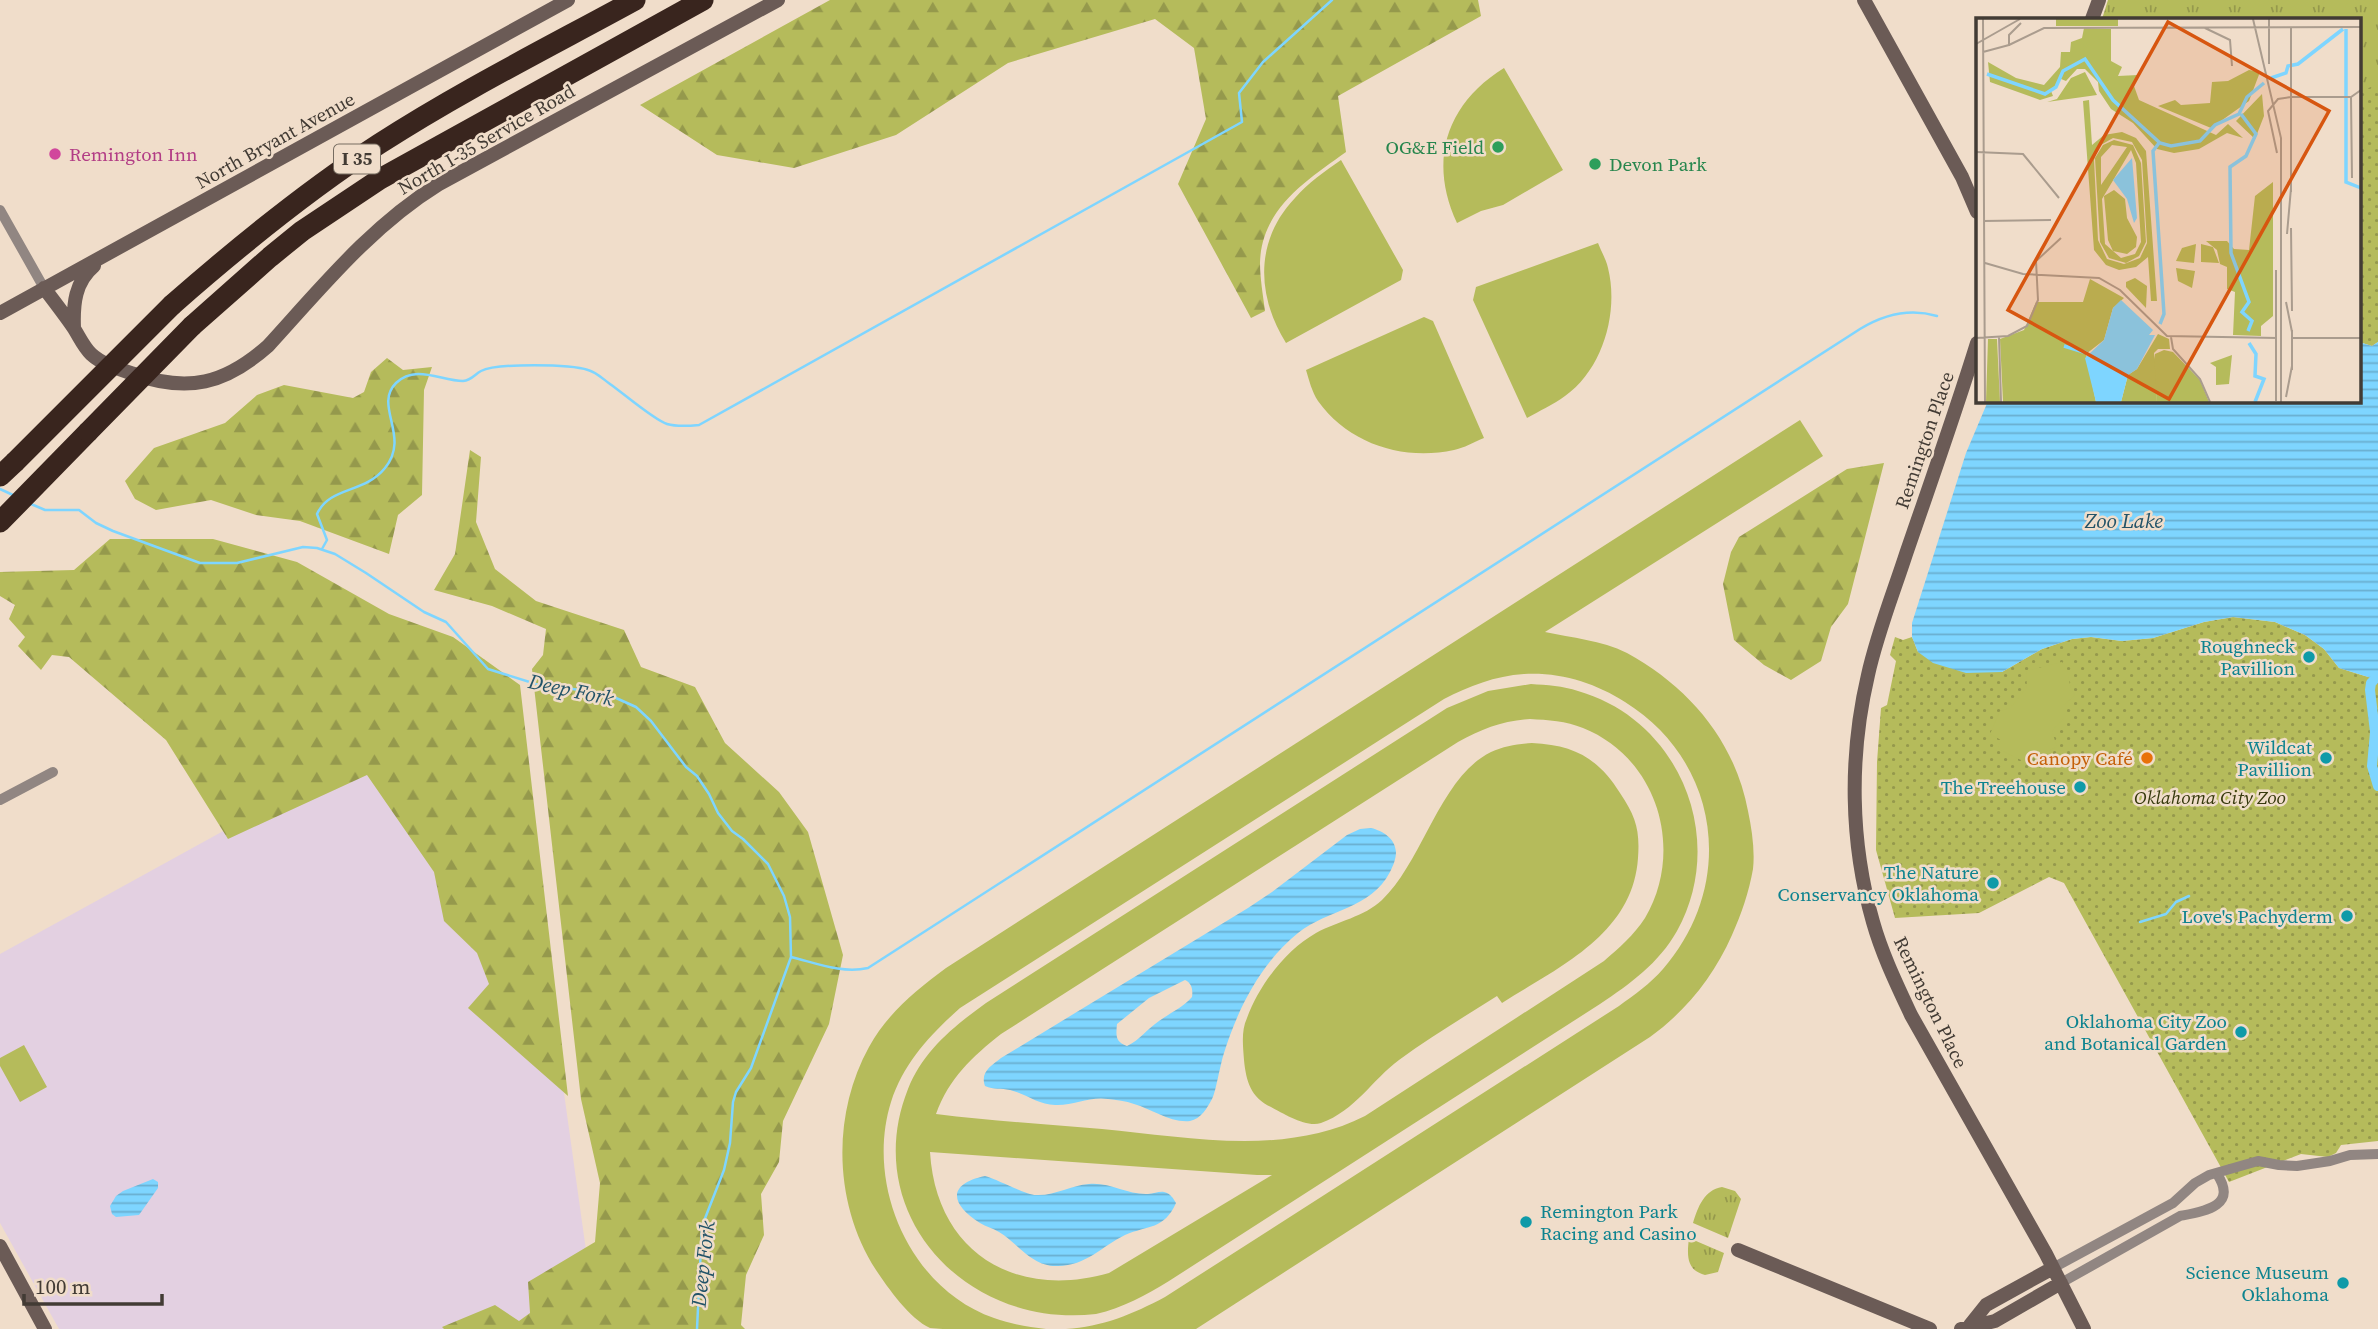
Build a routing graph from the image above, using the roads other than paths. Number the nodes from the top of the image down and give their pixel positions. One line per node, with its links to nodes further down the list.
1 (568, 0): 10 (main road, North Bryant Avenue)
2 (635, 0): 15 (highway, I 35, bridge)
3 (704, 0): 16 (highway, I 35, bridge)
4 (778, 0): 13 (main road, North I-35 Service Road)
5 (1864, 0): 8 (main road)
6 (2099, 0): 7 (main road)
7 (2092, 18)
8 (1976, 205)
9 (0, 210): 11 (street)
10 (112, 251): 11 (main road, North Bryant Avenue); 13 (main road)
11 (44, 288): 12 (main road, North Bryant Avenue); 13 (main road, North I-35 Service Road)
12 (0, 313)
13 (74, 328)
14 (1976, 346): 23 (main road, Remington Place)
15 (5, 470)
16 (0, 522)
17 (52, 772): 18 (street)
18 (0, 800)
19 (2378, 1154): 20 (street)
20 (2217, 1174): 23 (street); 24 (street)
21 (0, 1246): 26 (main road)
22 (1738, 1250): 27 (main road)
23 (2053, 1268): 24 (main road, Remington Place); 25 (main road)
24 (2061, 1283): 25 (main road); 28 (main road, Remington Place)
25 (1965, 1327)
26 (45, 1329)
27 (1930, 1329)
28 (2084, 1329)

